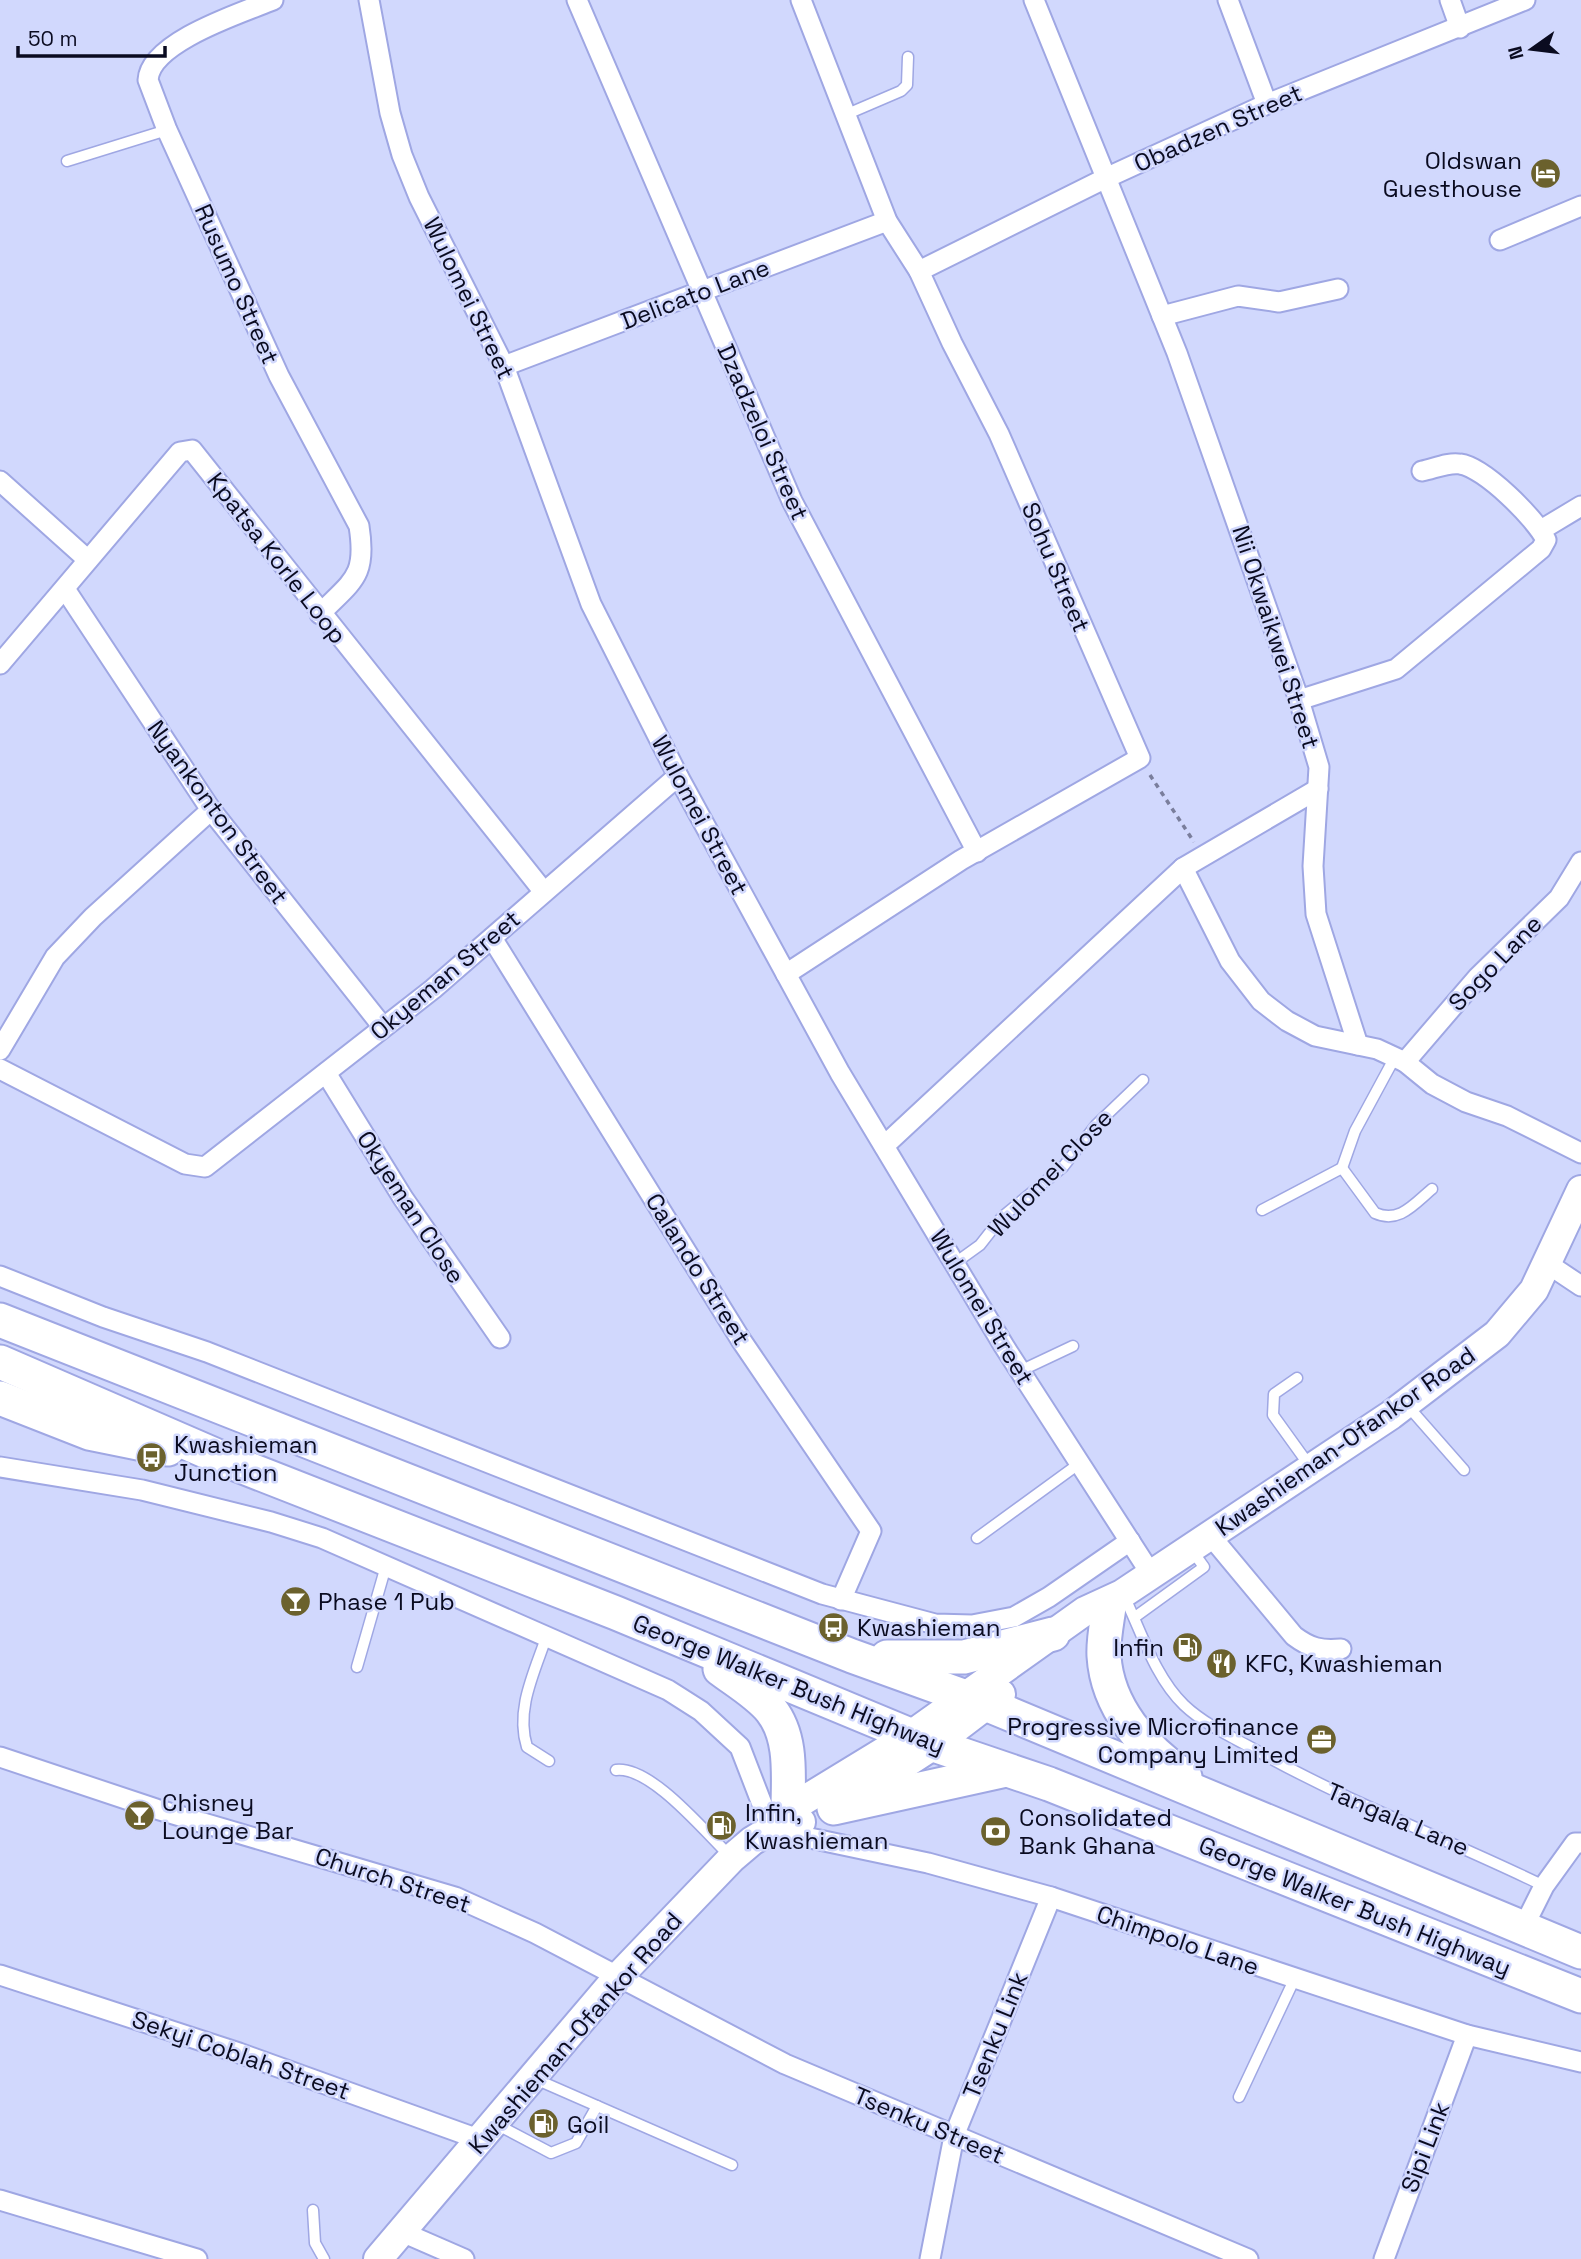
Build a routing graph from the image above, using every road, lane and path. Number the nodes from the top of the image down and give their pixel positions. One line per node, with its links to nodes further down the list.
1 (273, 0): 13 (street, Rusumo Street)
2 (369, 0): 23 (street, Wulomei Street)
3 (577, 0): 21 (street, Dzadzeloi Street)
4 (801, 0): 12 (street, Sohu Street)
5 (1034, 0): 15 (street, Nii Okwaikwei Street)
6 (1228, 0): 11 (street)
7 (1450, 0): 9 (street)
8 (1525, 0): 9 (street, Obadzen Street)
9 (1460, 28): 11 (street, Obadzen Street)
10 (908, 57): 12 (lane)
11 (1267, 104): 15 (street, Obadzen Street)
12 (844, 115): 17 (street, Sohu Street)
13 (167, 130): 14 (lane); 30 (street, Rusumo Street)
14 (67, 161)
15 (1106, 178): 19 (street, Obadzen Street); 22 (street, Nii Okwaikwei Street)
16 (1581, 206): 18 (street)
17 (887, 221): 19 (street, Sohu Street); 21 (street, Delicato Lane)
18 (1500, 240)
19 (919, 271): 33 (street, Sohu Street)
20 (1338, 289): 22 (street)
21 (701, 293): 23 (street, Delicato Lane); 37 (street, Dzadzeloi Street)
22 (1162, 316): 32 (street, Nii Okwaikwei Street)
23 (504, 366): 34 (street, Wulomei Street)
24 (1422, 471): 27 (street)
25 (0, 481): 28 (street)
26 (1581, 506): 27 (street)
27 (1541, 530): 32 (street)
28 (89, 560): 29 (street, Kpatsa Korle Loop); 30 (street, Kpatsa Korle Loop)
29 (65, 589): 31 (street, Kpatsa Korle Loop); 36 (street, Nyankonton Street)
30 (320, 614): 41 (street, Kpatsa Korle Loop)
31 (1, 659)
32 (1299, 700): 35 (street, Nii Okwaikwei Street)
33 (1140, 758): 37 (street); 38 (path)
34 (678, 776): 41 (street, Okyeman Street); 43 (street, Wulomei Street)
35 (1318, 789): 38 (street); 45 (street, Nii Okwaikwei Street)
36 (211, 810): 44 (street, Nyankonton Street); 46 (street)
37 (976, 852): 43 (street)
38 (1202, 854): 40 (street)
39 (1581, 862): 47 (street, Sogo Lane)
40 (1183, 868): 45 (street); 51 (street)
41 (544, 892): 42 (street, Okyeman Street)
42 (492, 938): 44 (street, Okyeman Street); 79 (street, Calando Street)
43 (786, 974): 51 (street, Wulomei Street)
44 (383, 1027): 49 (street, Okyeman Street)
45 (1358, 1045): 47 (street)
46 (0, 1050)
47 (1400, 1059): 52 (street); 53 (lane, Sogo Lane)
48 (0, 1069): 49 (street, Okyeman Street)
49 (326, 1073): 62 (street, Okyeman Close)
50 (1143, 1080): 57 (lane, Wulomei Close)
51 (884, 1146): 57 (street, Wulomei Street)
52 (1581, 1153)
53 (1342, 1168): 54 (lane); 56 (lane)
54 (1432, 1189)
55 (1581, 1190): 58 (main road, Kwashieman-Ofankor Road)
56 (1262, 1210)
57 (955, 1263): 65 (street, Wulomei Street)
58 (1548, 1264): 60 (street); 68 (main road, Kwashieman-Ofankor Road)
59 (0, 1276): 79 (street)
60 (1581, 1286)
61 (0, 1320): 85 (highway, George Walker Bush Highway)
62 (500, 1338)
63 (1073, 1346): 65 (lane)
64 (0, 1362): 69 (highway, George Walker Bush Highway)
65 (1020, 1371): 70 (street, Wulomei Street)
66 (1297, 1378): 72 (lane)
67 (0, 1398): 69 (highway)
68 (1406, 1404): 72 (main road, Kwashieman-Ofankor Road); 73 (lane)
69 (233, 1463): 83 (highway, George Walker Bush Highway)
70 (1080, 1463): 74 (lane); 75 (street, Wulomei Street)
71 (0, 1467): 77 (street)
72 (1311, 1468): 76 (main road, Kwashieman-Ofankor Road)
73 (1464, 1470)
74 (977, 1538)
75 (1130, 1541): 78 (street, Wulomei Street); 79 (street)
76 (1200, 1541): 78 (main road, Kwashieman-Ofankor Road); 80 (lane); 84 (street)
77 (386, 1565): 81 (street); 86 (lane)
78 (1151, 1574): 80 (main road, Kwashieman-Ofankor Road)
79 (841, 1600)
80 (1122, 1606): 82 (main road, Kwashieman-Ofankor Road); 87 (main road, Kwashieman-Ofankor Road); 93 (highway); 98 (lane, Tangala Lane)
81 (547, 1634): 90 (lane); 95 (street)
82 (1052, 1634): 85 (highway); 87 (main road, Kwashieman-Ofankor Road)
83 (688, 1643): 88 (highway, George Walker Bush Highway); 95 (highway)
84 (1341, 1649)
85 (852, 1656): 87 (highway, George Walker Bush Highway)
86 (358, 1667)
87 (977, 1700): 88 (main road, Kwashieman-Ofankor Road); 93 (highway, George Walker Bush Highway)
88 (923, 1740): 92 (highway, George Walker Bush Highway); 94 (main road, Kwashieman-Ofankor Road); 95 (main road, Kwashieman-Ofankor Road)
89 (0, 1757): 103 (street, Church Street)
90 (549, 1761)
91 (616, 1770): 97 (lane)
92 (1003, 1770): 94 (highway); 105 (highway, George Walker Bush Highway)
93 (1227, 1806): 100 (highway, George Walker Bush Highway)
94 (834, 1808): 95 (main road, Kwashieman-Ofankor Road)
95 (782, 1820): 97 (main road, Kwashieman-Ofankor Road); 99 (street, Chimpolo Lane)
96 (1581, 1843): 98 (street)
97 (732, 1858): 103 (main road, Kwashieman-Ofankor Road)
98 (1544, 1886): 100 (street)
99 (1051, 1897): 104 (street, Chimpolo Lane); 112 (street, Tsenku Link)
100 (1523, 1928): 101 (highway, George Walker Bush Highway)
101 (1581, 1952)
102 (0, 1975): 111 (street, Sekyi Coblah Street)
103 (616, 1979): 108 (main road, Kwashieman-Ofankor Road); 112 (street, Tsenku Street)
104 (1294, 1980): 106 (street, Chimpolo Lane); 109 (lane)
105 (1581, 1996)
106 (1467, 2035): 107 (street, Chimpolo Lane); 123 (street, Sipi Link)
107 (1581, 2062)
108 (533, 2078): 110 (lane); 111 (main road, Kwashieman-Ofankor Road)
109 (1239, 2098)
110 (597, 2106): 111 (lane); 113 (lane)
111 (488, 2132): 116 (main road, Kwashieman-Ofankor Road)
112 (954, 2136): 121 (street, Tsenku Link); 122 (street, Tsenku Street)
113 (732, 2165)
114 (0, 2200): 117 (street)
115 (313, 2210): 118 (lane)
116 (402, 2232): 119 (main road, Kwashieman-Ofankor Road); 120 (street)
117 (197, 2259)
118 (324, 2259)
119 (378, 2259)
120 (464, 2259)
121 (930, 2259)
122 (1248, 2259)
123 (1384, 2259)

